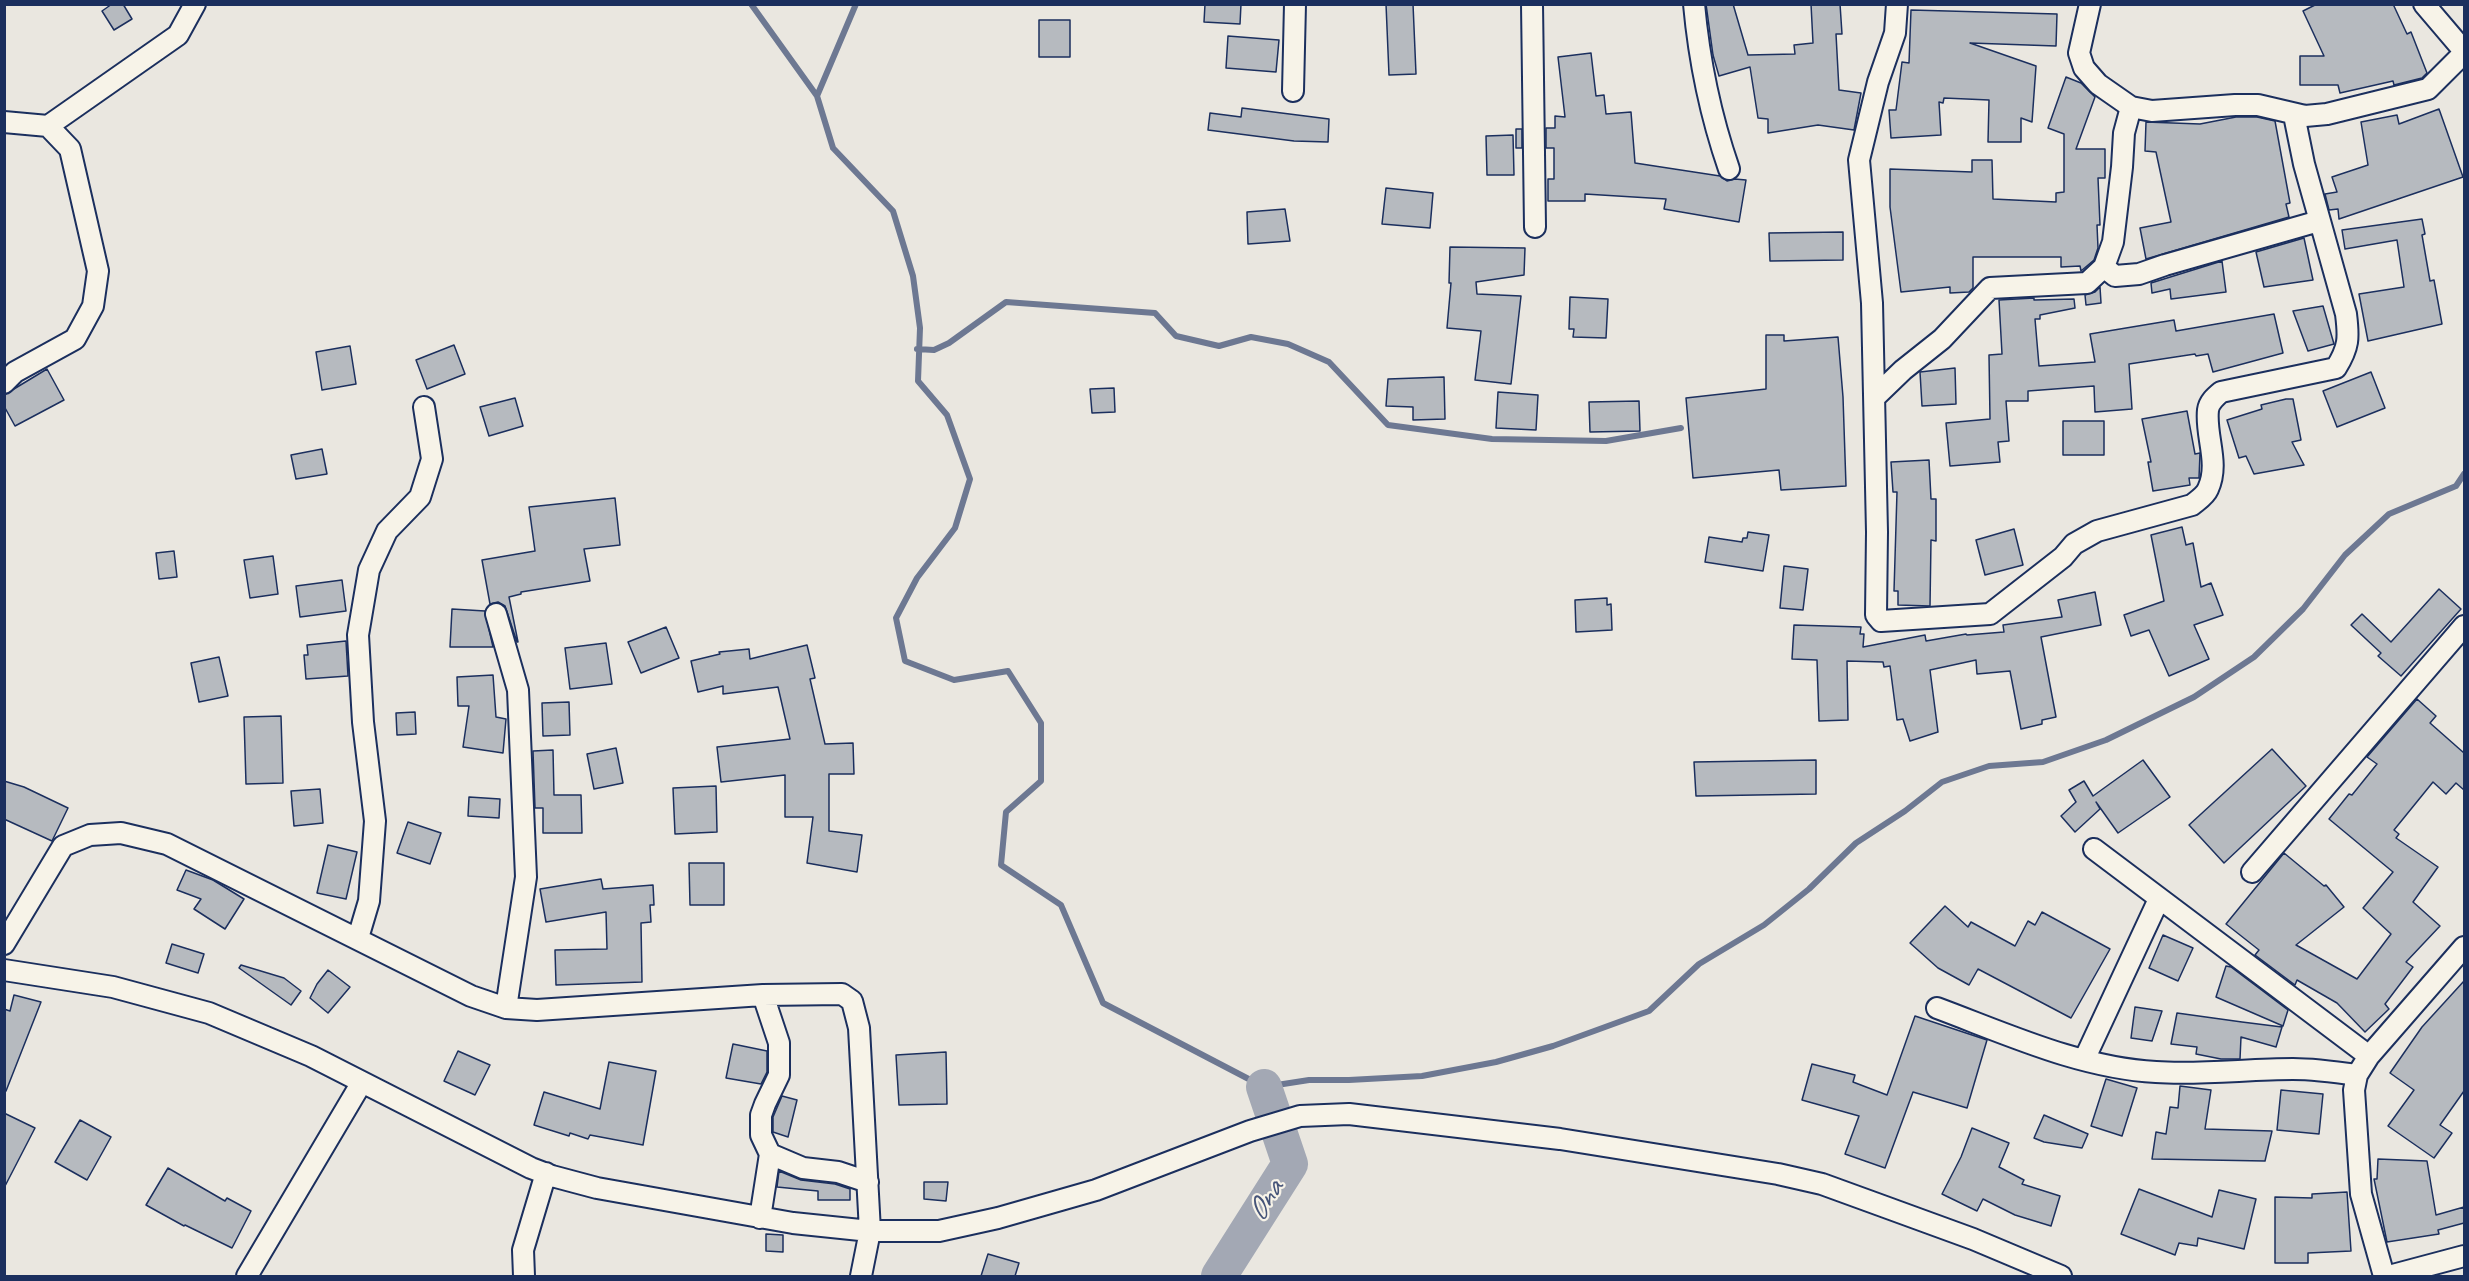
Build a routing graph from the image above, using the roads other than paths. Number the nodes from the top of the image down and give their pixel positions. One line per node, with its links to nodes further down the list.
1 (195, 4): 13 (street)
2 (1295, 4): 9 (street)
3 (1532, 4): 16 (street)
4 (1694, 4): 14 (street)
5 (1897, 4): 19 (street)
6 (2090, 4): 10 (street)
7 (2424, 4): 8 (street)
8 (2464, 52): 11 (street)
9 (1293, 91)
10 (2131, 107): 11 (street); 17 (street)
11 (2294, 115): 15 (street)
12 (4, 122): 13 (street)
13 (48, 126): 18 (street)
14 (1729, 169)
15 (2319, 222): 17 (street); 19 (street)
16 (1535, 226)
17 (2104, 267): 19 (street)
18 (4, 383)
19 (1875, 397)
20 (424, 407): 26 (street)
21 (496, 614): 31 (street)
22 (2464, 626): 24 (street)
23 (2094, 849): 25 (street)
24 (2252, 872)
25 (2159, 899): 33 (street); 34 (street)
26 (358, 938): 27 (street); 31 (street)
27 (4, 944)
28 (2464, 947): 33 (street)
29 (4, 970): 36 (street)
30 (763, 995): 31 (street); 37 (street); 39 (street)
31 (506, 1008)
32 (1936, 1008): 34 (street)
33 (2369, 1056): 35 (street)
34 (2084, 1060): 35 (street)
35 (2357, 1075): 47 (street)
36 (362, 1082): 38 (street); 43 (street)
37 (770, 1154): 39 (street); 40 (street)
38 (546, 1173): 40 (street); 44 (street)
39 (868, 1182): 41 (street)
40 (760, 1218): 41 (street)
41 (870, 1231): 45 (street); 46 (street)
42 (2464, 1256): 48 (street)
43 (247, 1276)
44 (524, 1276)
45 (861, 1276)
46 (2061, 1276)
47 (2384, 1276)
48 (2389, 1276)

